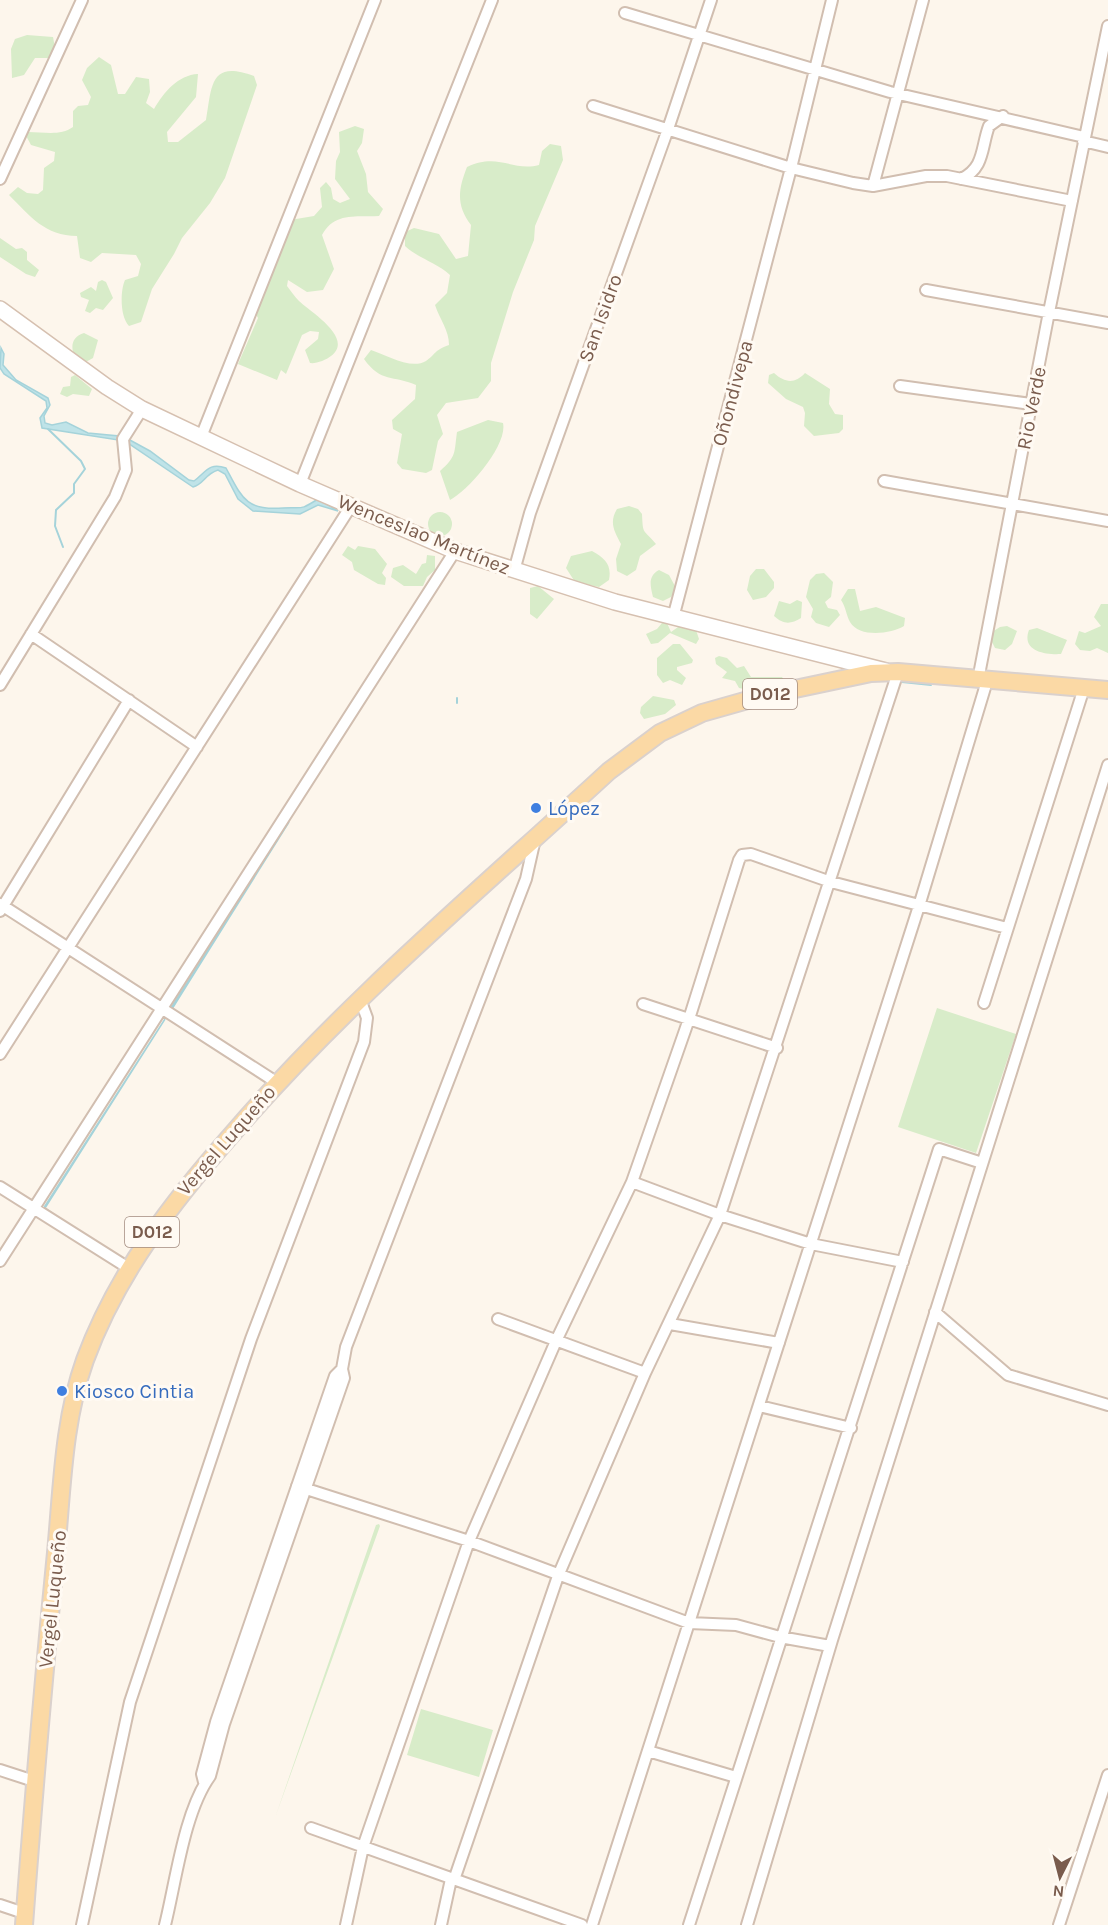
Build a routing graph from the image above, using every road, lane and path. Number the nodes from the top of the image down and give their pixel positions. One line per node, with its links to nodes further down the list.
1 (82, 0): 18 (street)
2 (375, 0): 29 (street)
3 (492, 0): 31 (street)
4 (711, 0): 9 (street, San Isidro)
5 (832, 0): 10 (street, Oñondivepa)
6 (923, 0): 11 (street)
7 (625, 13): 9 (street)
8 (1108, 26): 15 (street, Rio Verde)
9 (699, 35): 10 (street); 14 (street, San Isidro)
10 (813, 71): 11 (street); 17 (street, Oñondivepa)
11 (897, 94): 13 (street); 20 (street)
12 (593, 106): 14 (street)
13 (1003, 116): 15 (street); 19 (street)
14 (668, 129): 17 (street); 36 (street, San Isidro)
15 (1084, 139): 16 (street); 21 (street, Rio Verde)
16 (1108, 147)
17 (791, 168): 20 (street); 37 (street, Oñondivepa)
18 (0, 179)
19 (961, 179): 20 (street); 21 (street)
20 (873, 186)
21 (1072, 201): 24 (street, Rio Verde)
22 (926, 290): 24 (street)
23 (0, 309): 28 (main road, Wenceslao Martínez)
24 (1048, 312): 25 (street); 27 (street, Rio Verde)
25 (1108, 322)
26 (900, 386): 27 (street)
27 (1031, 404): 32 (street, Rio Verde)
28 (142, 409): 29 (main road, Wenceslao Martínez); 38 (street)
29 (201, 437): 31 (main road, Wenceslao Martínez)
30 (884, 481): 32 (street)
31 (300, 484): 33 (main road, Wenceslao Martínez)
32 (1013, 504): 34 (street); 40 (street, Rio Verde)
33 (351, 506): 35 (main road, Wenceslao Martínez); 45 (street)
34 (1108, 521)
35 (455, 551): 36 (main road, Wenceslao Martínez); 56 (street)
36 (514, 571): 37 (main road, Wenceslao Martínez)
37 (673, 618): 39 (main road, Wenceslao Martínez)
38 (31, 634): 41 (street); 44 (street)
39 (892, 672): 40 (main road, D012); 47 (main road, Vergel Luqueño / D012); 48 (street)
40 (983, 680): 42 (main road, D012); 49 (street, Rio Verde)
41 (0, 685)
42 (1084, 688): 43 (main road, D012); 51 (street)
43 (1108, 690)
44 (129, 700): 45 (street); 50 (street)
45 (197, 747): 52 (street)
46 (1108, 765): 61 (street)
47 (535, 839): 53 (main road, Vergel Luqueño / D012); 79 (street)
48 (831, 882): 49 (street); 57 (street); 58 (street)
49 (919, 906): 51 (street); 66 (street, Rio Verde)
50 (1, 907): 52 (street)
51 (1007, 928): 54 (street)
52 (68, 949): 56 (street); 59 (street)
53 (360, 999): 60 (main road, Vergel Luqueño / D012); 95 (street)
54 (984, 1003)
55 (643, 1004): 57 (street)
56 (161, 1009): 60 (street); 64 (street)
57 (689, 1019): 58 (street); 62 (street)
58 (777, 1048): 65 (street)
59 (0, 1054)
60 (276, 1082): 69 (main road, Vergel Luqueño / D012)
61 (982, 1163): 68 (street); 70 (street)
62 (632, 1182): 65 (street); 73 (street)
63 (0, 1187): 64 (street)
64 (33, 1208): 67 (street); 69 (street)
65 (720, 1215): 66 (street); 72 (street)
66 (811, 1244): 68 (street); 74 (street, Rio Verde)
67 (0, 1261)
68 (903, 1262): 78 (street)
69 (130, 1269): 89 (main road, Vergel Luqueño / D012)
70 (935, 1312): 76 (street); 84 (street)
71 (498, 1319): 73 (street)
72 (670, 1324): 74 (street); 75 (street)
73 (556, 1341): 75 (street); 80 (street)
74 (779, 1342): 77 (street, Rio Verde)
75 (645, 1373): 81 (street)
76 (1108, 1405)
77 (759, 1406): 78 (street); 82 (street, Rio Verde)
78 (851, 1428): 83 (street)
79 (301, 1488): 80 (street); 96 (street)
80 (469, 1541): 81 (street); 91 (street)
81 (558, 1576): 82 (street); 92 (street)
82 (689, 1623): 83 (street); 85 (street, Rio Verde)
83 (780, 1637): 84 (street); 88 (street)
84 (830, 1646): 102 (street)
85 (648, 1751): 88 (street); 100 (street, Rio Verde)
86 (0, 1770): 89 (street)
87 (1108, 1775): 103 (street)
88 (736, 1777): 101 (street)
89 (34, 1781): 94 (main road, Vergel Luqueño / D012)
90 (311, 1828): 91 (street)
91 (363, 1847): 92 (street); 97 (street)
92 (452, 1879): 98 (street); 99 (street)
93 (0, 1905): 94 (street)
94 (24, 1919)
95 (82, 1925)
96 (165, 1925)
97 (346, 1925)
98 (441, 1925)
99 (582, 1925)
100 (592, 1925)
101 (689, 1925)
102 (747, 1925)
103 (1059, 1925)

